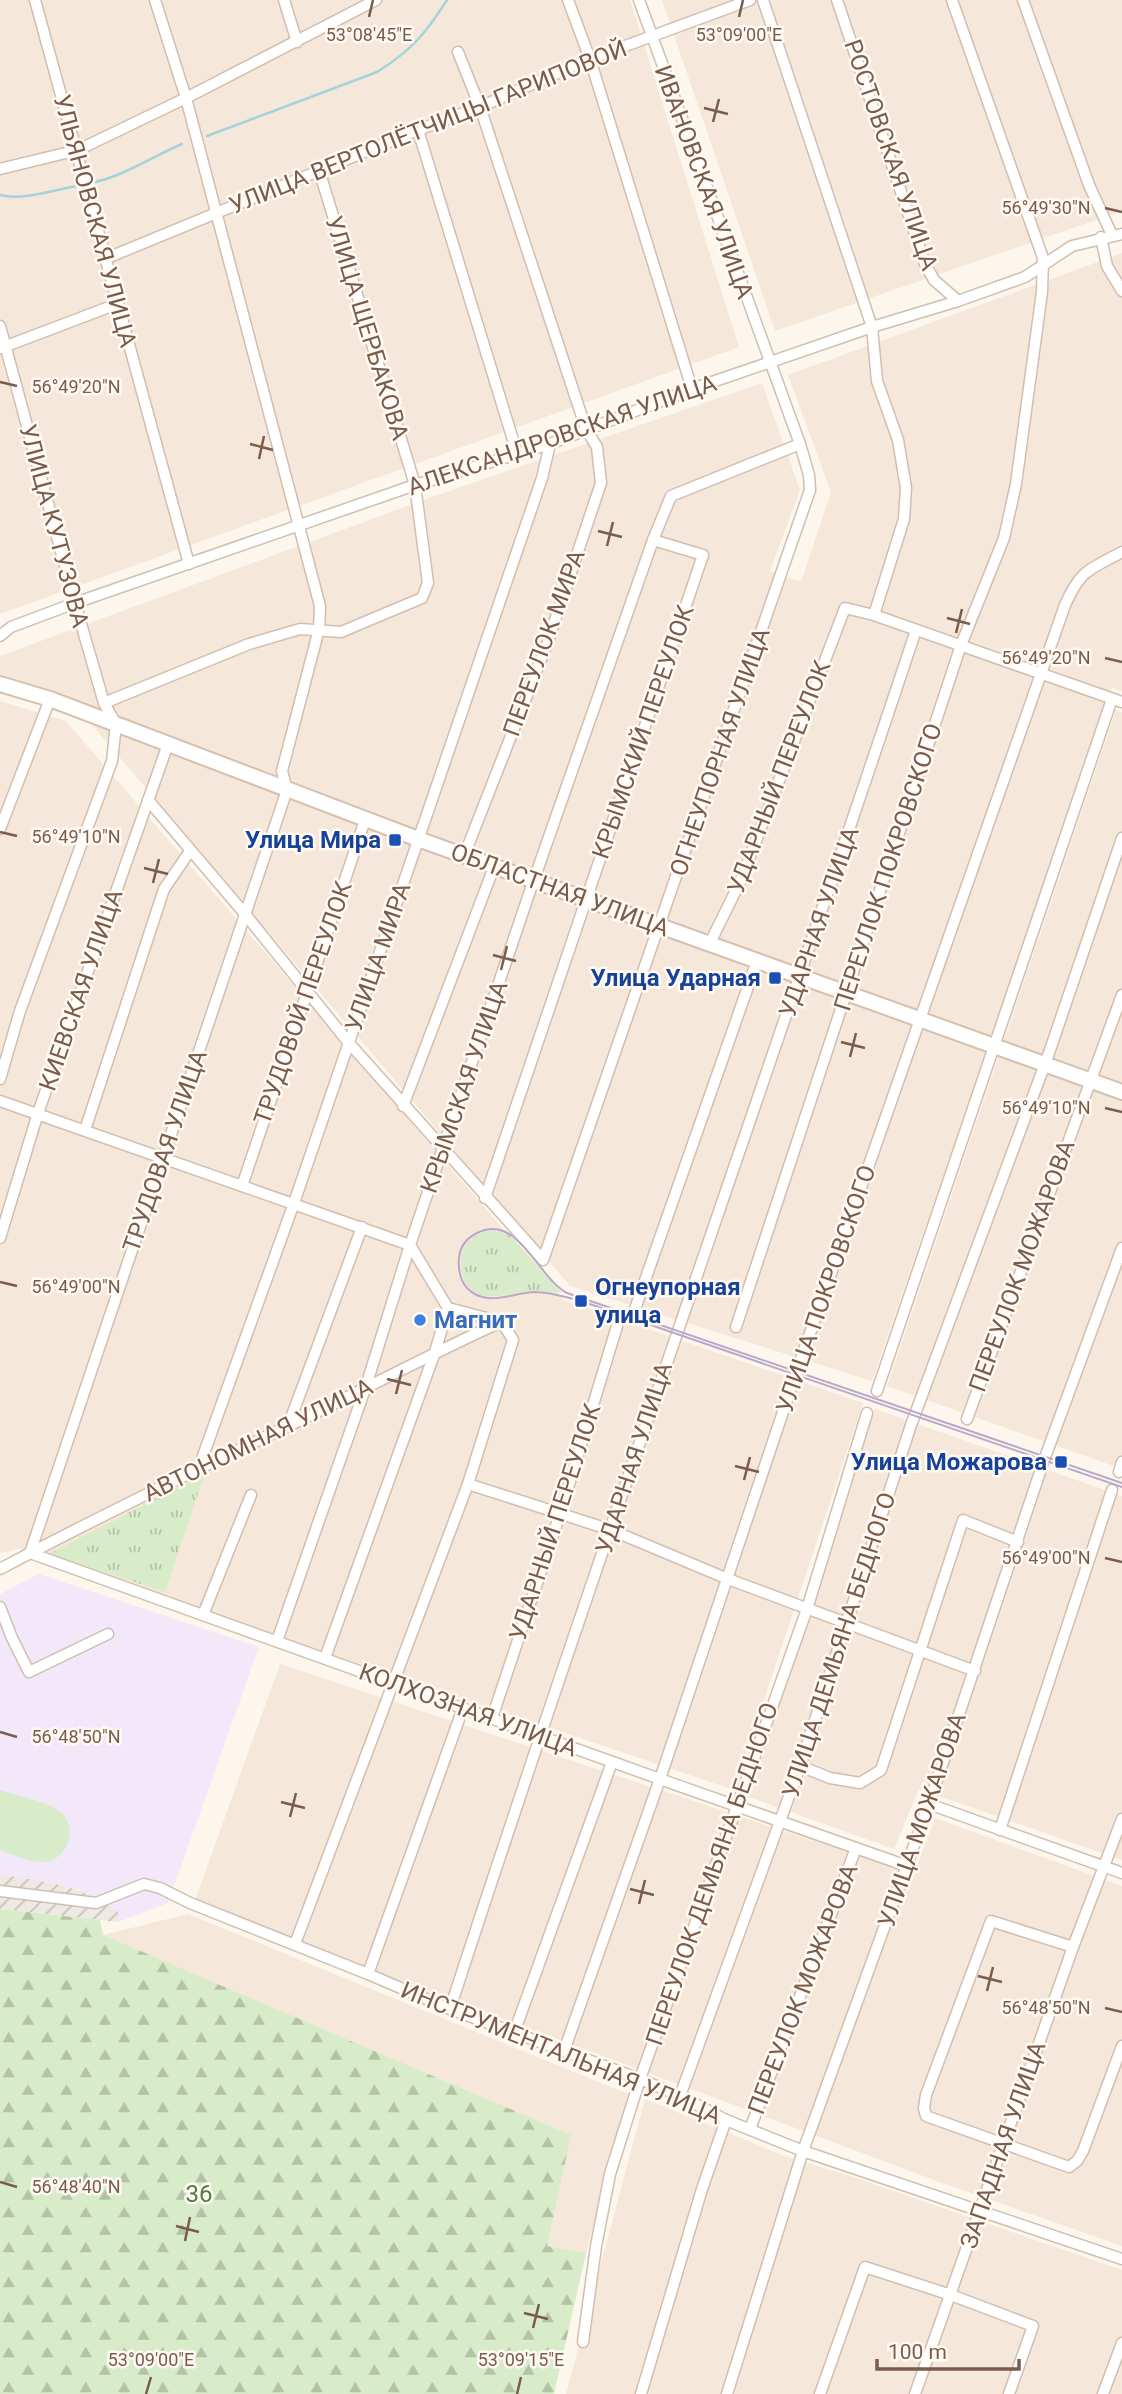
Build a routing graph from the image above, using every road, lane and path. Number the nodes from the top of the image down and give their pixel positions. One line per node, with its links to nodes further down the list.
1 (35, 0): 19 (street, УЛЬЯНОВСКАЯ УЛИЦА)
2 (155, 0): 16 (street)
3 (284, 0): 13 (street)
4 (376, 0): 13 (street)
5 (568, 0): 15 (street)
6 (639, 0): 12 (street, ИВАНОВСКАЯ УЛИЦА)
7 (750, 0): 12 (street, УЛИЦА ВЕРТОЛЁТЧИЦЫ ГАРИПОВОЙ)
8 (763, 0): 30 (street)
9 (836, 0): 27 (street, РОСТОВСКАЯ УЛИЦА)
10 (952, 0): 25 (street)
11 (1023, 0): 23 (street)
12 (651, 37): 15 (street, УЛИЦА ВЕРТОЛЁТЧИЦЫ ГАРИПОВОЙ); 32 (street, ИВАНОВСКАЯ УЛИЦА)
13 (297, 41): 16 (street)
14 (458, 52): 17 (street, ПЕРЕУЛОК МИРА)
15 (590, 59): 17 (street, УЛИЦА ВЕРТОЛЁТЧИЦЫ ГАРИПОВОЙ); 33 (street)
16 (186, 98): 19 (street); 22 (street)
17 (480, 107): 18 (street, УЛИЦА ВЕРТОЛЁТЧИЦЫ ГАРИПОВОЙ); 34 (street, ПЕРЕУЛОК МИРА)
18 (418, 130): 21 (street, УЛИЦА ВЕРТОЛЁТЧИЦЫ ГАРИПОВОЙ); 37 (street)
19 (78, 150): 20 (street); 24 (street, УЛЬЯНОВСКАЯ УЛИЦА)
20 (0, 169)
21 (319, 170): 22 (street, УЛИЦА ВЕРТОЛЁТЧИЦЫ ГАРИПОВОЙ); 38 (street, УЛИЦА ЩЕРБАКОВА)
22 (217, 213): 24 (street, УЛИЦА ВЕРТОЛЁТЧИЦЫ ГАРИПОВОЙ); 39 (street)
23 (1112, 235): 25 (street, АЛЕКСАНДРОВСКАЯ УЛИЦА); 26 (street)
24 (107, 258): 28 (street, УЛЬЯНОВСКАЯ УЛИЦА)
25 (1043, 266): 27 (street, АЛЕКСАНДРОВСКАЯ УЛИЦА); 48 (street, ПЕРЕУЛОК ПОКРОВСКОГО)
26 (1122, 291)
27 (958, 301): 30 (street, АЛЕКСАНДРОВСКАЯ УЛИЦА)
28 (117, 304): 31 (street); 42 (street, УЛЬЯНОВСКАЯ УЛИЦА)
29 (0, 326): 31 (street, УЛИЦА КУТУЗОВА)
30 (872, 327): 32 (street, АЛЕКСАНДРОВСКАЯ УЛИЦА); 44 (street)
31 (3, 347): 43 (street, УЛИЦА КУТУЗОВА)
32 (771, 362): 33 (street, АЛЕКСАНДРОВСКАЯ УЛИЦА); 36 (street, ОГНЕУПОРНАЯ УЛИЦА)
33 (692, 389): 34 (street, АЛЕКСАНДРОВСКАЯ УЛИЦА)
34 (586, 429): 35 (street, АЛЕКСАНДРОВСКАЯ УЛИЦА); 63 (street, ПЕРЕУЛОК МИРА)
35 (550, 444): 37 (street, АЛЕКСАНДРОВСКАЯ УЛИЦА); 61 (street, УЛИЦА МИРА)
36 (800, 444): 40 (street, КРЫМСКАЯ УЛИЦА); 68 (street, ОГНЕУПОРНАЯ УЛИЦА)
37 (517, 453): 38 (street, АЛЕКСАНДРОВСКАЯ УЛИЦА)
38 (415, 485): 39 (street, АЛЕКСАНДРОВСКАЯ УЛИЦА); 45 (street, УЛИЦА ЩЕРБАКОВА)
39 (299, 526): 42 (street, АЛЕКСАНДРОВСКАЯ УЛИЦА); 45 (street)
40 (653, 540): 65 (street, КРЫМСКАЯ УЛИЦА); 66 (street, КРЫМСКИЙ ПЕРЕУЛОК)
41 (1122, 552): 49 (street, УЛИЦА ПОКРОВСКОГО)
42 (189, 564): 43 (street, АЛЕКСАНДРОВСКАЯ УЛИЦА)
43 (75, 603): 47 (street, АЛЕКСАНДРОВСКАЯ УЛИЦА); 53 (street, УЛИЦА КУТУЗОВА)
44 (874, 615): 46 (street); 69 (street, УДАРНЫЙ ПЕРЕУЛОК)
45 (319, 629): 53 (street, УЛИЦА ЩЕРБАКОВА); 56 (street)
46 (916, 630): 48 (street); 71 (street, УДАРНАЯ УЛИЦА)
47 (0, 636)
48 (961, 645): 49 (street); 73 (street, ПЕРЕУЛОК ПОКРОВСКОГО)
49 (1041, 672): 52 (street); 75 (street, УЛИЦА ПОКРОВСКОГО)
50 (0, 684): 51 (main road, ОБЛАСТНАЯ УЛИЦА)
51 (50, 699): 54 (main road, ОБЛАСТНАЯ УЛИЦА); 59 (street)
52 (1117, 701): 77 (street)
53 (104, 703): 54 (street, УЛИЦА КУТУЗОВА)
54 (116, 724): 55 (main road, ОБЛАСТНАЯ УЛИЦА); 79 (street)
55 (168, 744): 56 (main road, ОБЛАСТНАЯ УЛИЦА); 57 (street, КИЕВСКАЯ УЛИЦА)
56 (287, 790): 58 (main road, ОБЛАСТНАЯ УЛИЦА); 67 (street, ТРУДОВАЯ УЛИЦА)
57 (148, 800): 62 (street); 84 (street, КИЕВСКАЯ УЛИЦА)
58 (365, 820): 61 (main road, ОБЛАСТНАЯ УЛИЦА); 72 (street, ТРУДОВОЙ ПЕРЕУЛОК)
59 (0, 829)
60 (1122, 838): 78 (street, УЛИЦА ДЕМЬЯНА БЕДНОГО)
61 (418, 839): 63 (main road, ОБЛАСТНАЯ УЛИЦА); 76 (street, УЛИЦА МИРА)
62 (190, 851): 67 (street); 85 (street)
63 (464, 856): 64 (main road, ОБЛАСТНАЯ УЛИЦА)
64 (494, 867): 65 (main road, ОБЛАСТНАЯ УЛИЦА); 83 (street)
65 (533, 881): 66 (main road, ОБЛАСТНАЯ УЛИЦА); 86 (street, КРЫМСКАЯ УЛИЦА)
66 (585, 900): 68 (main road, ОБЛАСТНАЯ УЛИЦА); 89 (street, КРЫМСКИЙ ПЕРЕУЛОК)
67 (244, 914): 72 (street); 87 (street, ТРУДОВАЯ УЛИЦА)
68 (660, 925): 69 (main road, ОБЛАСТНАЯ УЛИЦА); 89 (street, ОГНЕУПОРНАЯ УЛИЦА)
69 (709, 945): 70 (main road, ОБЛАСТНАЯ УЛИЦА)
70 (757, 961): 71 (main road, ОБЛАСТНАЯ УЛИЦА); 96 (street)
71 (800, 978): 73 (main road, ОБЛАСТНАЯ УЛИЦА); 111 (street, УДАРНАЯ УЛИЦА)
72 (307, 990): 76 (street); 88 (street, ТРУДОВОЙ ПЕРЕУЛОК)
73 (847, 994): 75 (main road, ОБЛАСТНАЯ УЛИЦА); 99 (street, ПЕРЕУЛОК ПОКРОВСКОГО)
74 (1122, 995): 80 (street, ПЕРЕУЛОК МОЖАРОВА)
75 (921, 1020): 77 (main road, ОБЛАСТНАЯ УЛИЦА); 115 (street, УЛИЦА ПОКРОВСКОГО)
76 (349, 1043): 83 (street); 90 (street, УЛИЦА МИРА)
77 (995, 1046): 78 (main road, ОБЛАСТНАЯ УЛИЦА); 102 (street)
78 (1045, 1065): 80 (main road, ОБЛАСТНАЯ УЛИЦА); 119 (street, УЛИЦА ДЕМЬЯНА БЕДНОГО)
79 (0, 1079)
80 (1089, 1081): 81 (main road, ОБЛАСТНАЯ УЛИЦА); 104 (street, ПЕРЕУЛОК МОЖАРОВА)
81 (1122, 1092)
82 (0, 1101): 84 (street)
83 (403, 1106): 86 (street)
84 (38, 1113): 85 (street); 92 (street, КИЕВСКАЯ УЛИЦА)
85 (85, 1130): 87 (street)
86 (443, 1150): 89 (street); 93 (street, КРЫМСКАЯ УЛИЦА)
87 (162, 1159): 88 (street); 113 (street, ТРУДОВАЯ УЛИЦА)
88 (242, 1186): 90 (street)
89 (485, 1198)
90 (294, 1203): 91 (street); 106 (street, УЛИЦА МИРА)
91 (362, 1227): 93 (street); 105 (street)
92 (0, 1238)
93 (410, 1245): 95 (street); 101 (street, КРЫМСКАЯ УЛИЦА)
94 (1122, 1248): 112 (street, УЛИЦА МОЖАРОВА)
95 (448, 1308): 97 (street); 100 (street)
96 (635, 1309)
97 (502, 1322): 100 (street, АВТОНОМНАЯ УЛИЦА); 107 (street)
98 (617, 1326): 110 (street, УДАРНЫЙ ПЕРЕУЛОК)
99 (736, 1327)
100 (435, 1352): 101 (street, АВТОНОМНАЯ УЛИЦА); 123 (street)
101 (366, 1386): 105 (street, АВТОНОМНАЯ УЛИЦА); 121 (street, КРЫМСКАЯ УЛИЦА)
102 (877, 1391)
103 (867, 1413): 117 (street, ПЕРЕУЛОК ДЕМЬЯНА БЕДНОГО)
104 (967, 1419)
105 (288, 1426): 106 (street, АВТОНОМНАЯ УЛИЦА)
106 (199, 1467): 113 (street, АВТОНОМНАЯ УЛИЦА)
107 (468, 1484): 110 (street); 125 (street)
108 (1112, 1490): 136 (street)
109 (251, 1495): 118 (street)
110 (560, 1514): 111 (street); 127 (street, УДАРНЫЙ ПЕРЕУЛОК)
111 (611, 1530): 115 (street); 128 (street, УДАРНАЯ УЛИЦА)
112 (1018, 1542): 122 (street); 124 (street, УЛИЦА МОЖАРОВА)
113 (30, 1553): 114 (street, АВТОНОМНАЯ УЛИЦА); 118 (street, КОЛХОЗНАЯ УЛИЦА)
114 (0, 1569)
115 (728, 1579): 117 (street); 131 (street, УЛИЦА ПОКРОВСКОГО)
116 (0, 1607): 120 (street)
117 (807, 1609): 119 (street); 133 (street, ПЕРЕУЛОК ДЕМЬЯНА БЕДНОГО)
118 (203, 1615): 121 (street, КОЛХОЗНАЯ УЛИЦА)
119 (847, 1622): 122 (street); 130 (street, УЛИЦА ДЕМЬЯНА БЕДНОГО)
120 (108, 1634)
121 (277, 1641): 123 (street, КОЛХОЗНАЯ УЛИЦА)
122 (920, 1652): 124 (street); 130 (street)
123 (325, 1658): 125 (street, КОЛХОЗНАЯ УЛИЦА)
124 (975, 1671): 132 (street, УЛИЦА МОЖАРОВА)
125 (392, 1682): 126 (street, КОЛХОЗНАЯ УЛИЦА); 142 (street)
126 (463, 1708): 127 (street, КОЛХОЗНАЯ УЛИЦА); 144 (street)
127 (492, 1718): 128 (street, КОЛХОЗНАЯ УЛИЦА)
128 (539, 1737): 129 (street, КОЛХОЗНАЯ УЛИЦА); 145 (street, УДАРНАЯ УЛИЦА)
129 (612, 1762): 131 (street, КОЛХОЗНАЯ УЛИЦА); 146 (street)
130 (800, 1766): 135 (street, УЛИЦА ДЕМЬЯНА БЕДНОГО)
131 (660, 1779): 133 (street, КОЛХОЗНАЯ УЛИЦА); 148 (street, УЛИЦА ПОКРОВСКОГО)
132 (929, 1804): 136 (street); 138 (street, УЛИЦА МОЖАРОВА)
133 (735, 1805): 135 (street, КОЛХОЗНАЯ УЛИЦА); 149 (street, ПЕРЕУЛОК ДЕМЬЯНА БЕДНОГО)
134 (1122, 1819): 139 (street, ЗАПАДНАЯ УЛИЦА)
135 (781, 1821): 137 (street, КОЛХОЗНАЯ УЛИЦА); 150 (street, УЛИЦА ДЕМЬЯНА БЕДНОГО)
136 (1000, 1830): 139 (street)
137 (856, 1848): 138 (street, КОЛХОЗНАЯ УЛИЦА); 152 (street, ПЕРЕУЛОК МОЖАРОВА)
138 (907, 1866): 154 (street, УЛИЦА МОЖАРОВА)
139 (1105, 1867): 140 (street); 143 (street, ЗАПАДНАЯ УЛИЦА)
140 (1122, 1873)
141 (0, 1891): 142 (street, ИНСТРУМЕНТАЛЬНАЯ УЛИЦА)
142 (295, 1944): 144 (street, ИНСТРУМЕНТАЛЬНАЯ УЛИЦА)
143 (1073, 1947): 153 (street, ЗАПАДНАЯ УЛИЦА); 153 (street)
144 (368, 1974): 145 (street, ИНСТРУМЕНТАЛЬНАЯ УЛИЦА)
145 (450, 2009): 146 (street, ИНСТРУМЕНТАЛЬНАЯ УЛИЦА)
146 (514, 2033): 148 (street, ИНСТРУМЕНТАЛЬНАЯ УЛИЦА)
147 (1122, 2046): 153 (street)
148 (564, 2051): 149 (street, ИНСТРУМЕНТАЛЬНАЯ УЛИЦА)
149 (640, 2079): 150 (street, ИНСТРУМЕНТАЛЬНАЯ УЛИЦА); 158 (street, ПЕРЕУЛОК ДЕМЬЯНА БЕДНОГО)
150 (680, 2096): 151 (street, ИНСТРУМЕНТАЛЬНАЯ УЛИЦА)
151 (726, 2119): 152 (street, ИНСТРУМЕНТАЛЬНАЯ УЛИЦА); 160 (street, ПЕРЕУЛОК МОЖАРОВА)
152 (750, 2129): 154 (street, ИНСТРУМЕНТАЛЬНАЯ УЛИЦА)
153 (1003, 2144): 155 (street, ЗАПАДНАЯ УЛИЦА)
154 (803, 2151): 155 (street, ИНСТРУМЕНТАЛЬНАЯ УЛИЦА); 161 (street, УЛИЦА МОЖАРОВА)
155 (979, 2211): 156 (street, ИНСТРУМЕНТАЛЬНАЯ УЛИЦА); 157 (street, ЗАПАДНАЯ УЛИЦА)
156 (1122, 2259)
157 (951, 2295): 162 (street); 163 (street, ЗАПАДНАЯ УЛИЦА); 164 (street)
158 (583, 2342)
159 (1122, 2343): 165 (street)
160 (641, 2394)
161 (727, 2394)
162 (820, 2394)
163 (915, 2394)
164 (1009, 2394)
165 (1103, 2394)

